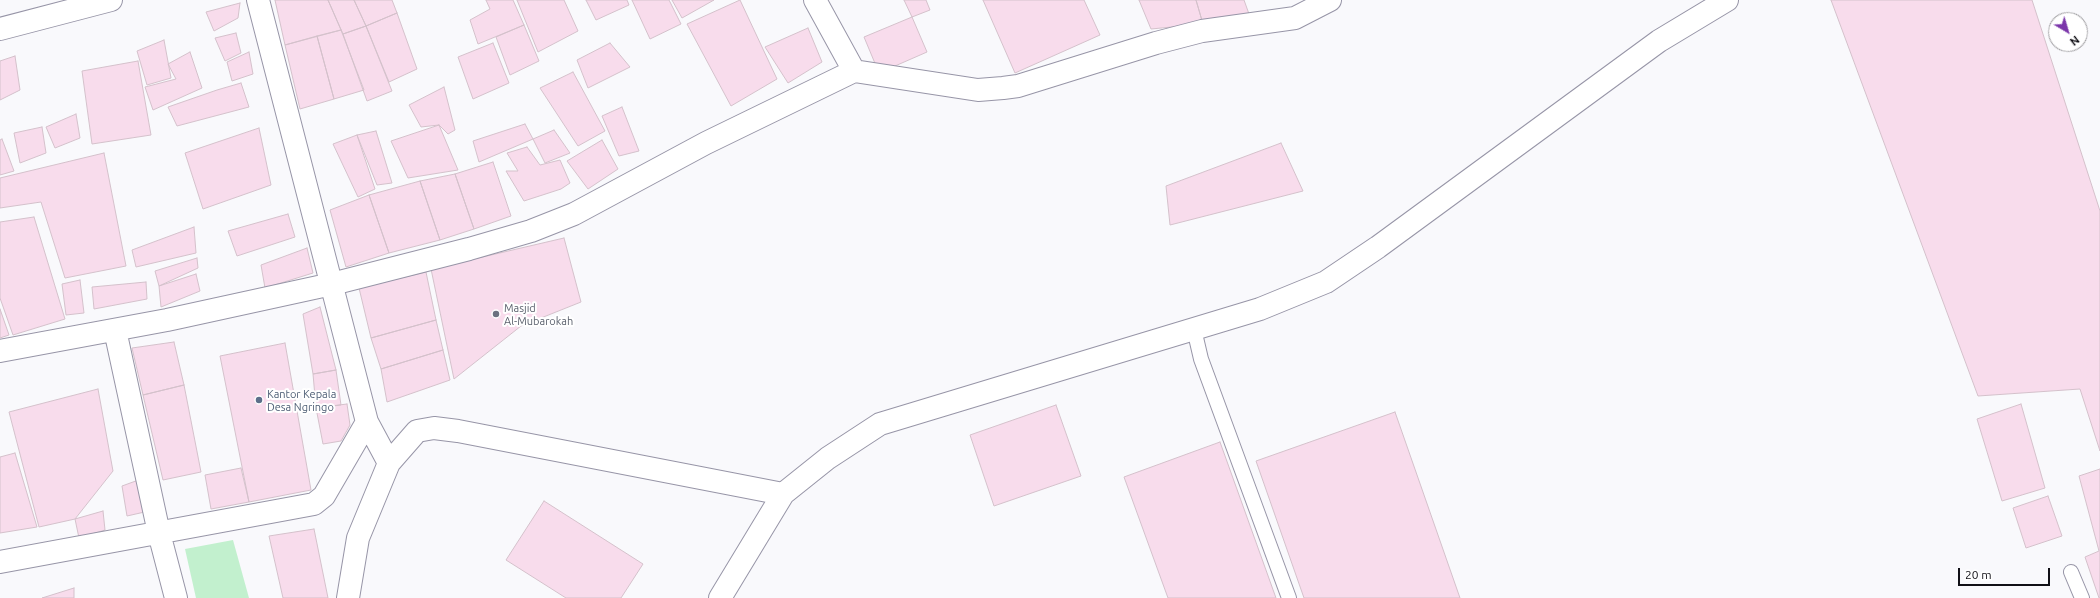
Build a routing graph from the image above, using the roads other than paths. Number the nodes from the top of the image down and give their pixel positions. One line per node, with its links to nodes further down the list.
1 (111, 0): 6 (street)
2 (258, 0): 8 (street)
3 (815, 0): 7 (street)
4 (1330, 0): 7 (street)
5 (1728, 0): 9 (street)
6 (0, 30)
7 (854, 71): 8 (street)
8 (332, 284): 10 (street); 12 (street)
9 (1194, 328): 14 (street); 21 (lane)
10 (115, 330): 11 (street); 15 (street)
11 (0, 351)
12 (367, 422): 13 (street); 15 (street)
13 (389, 463): 14 (street); 19 (street)
14 (783, 494): 20 (street)
15 (159, 533): 16 (street); 18 (street)
16 (0, 562)
17 (2070, 572): 22 (lane)
18 (176, 598)
19 (348, 598)
20 (720, 598)
21 (1289, 598)
22 (2082, 598)

